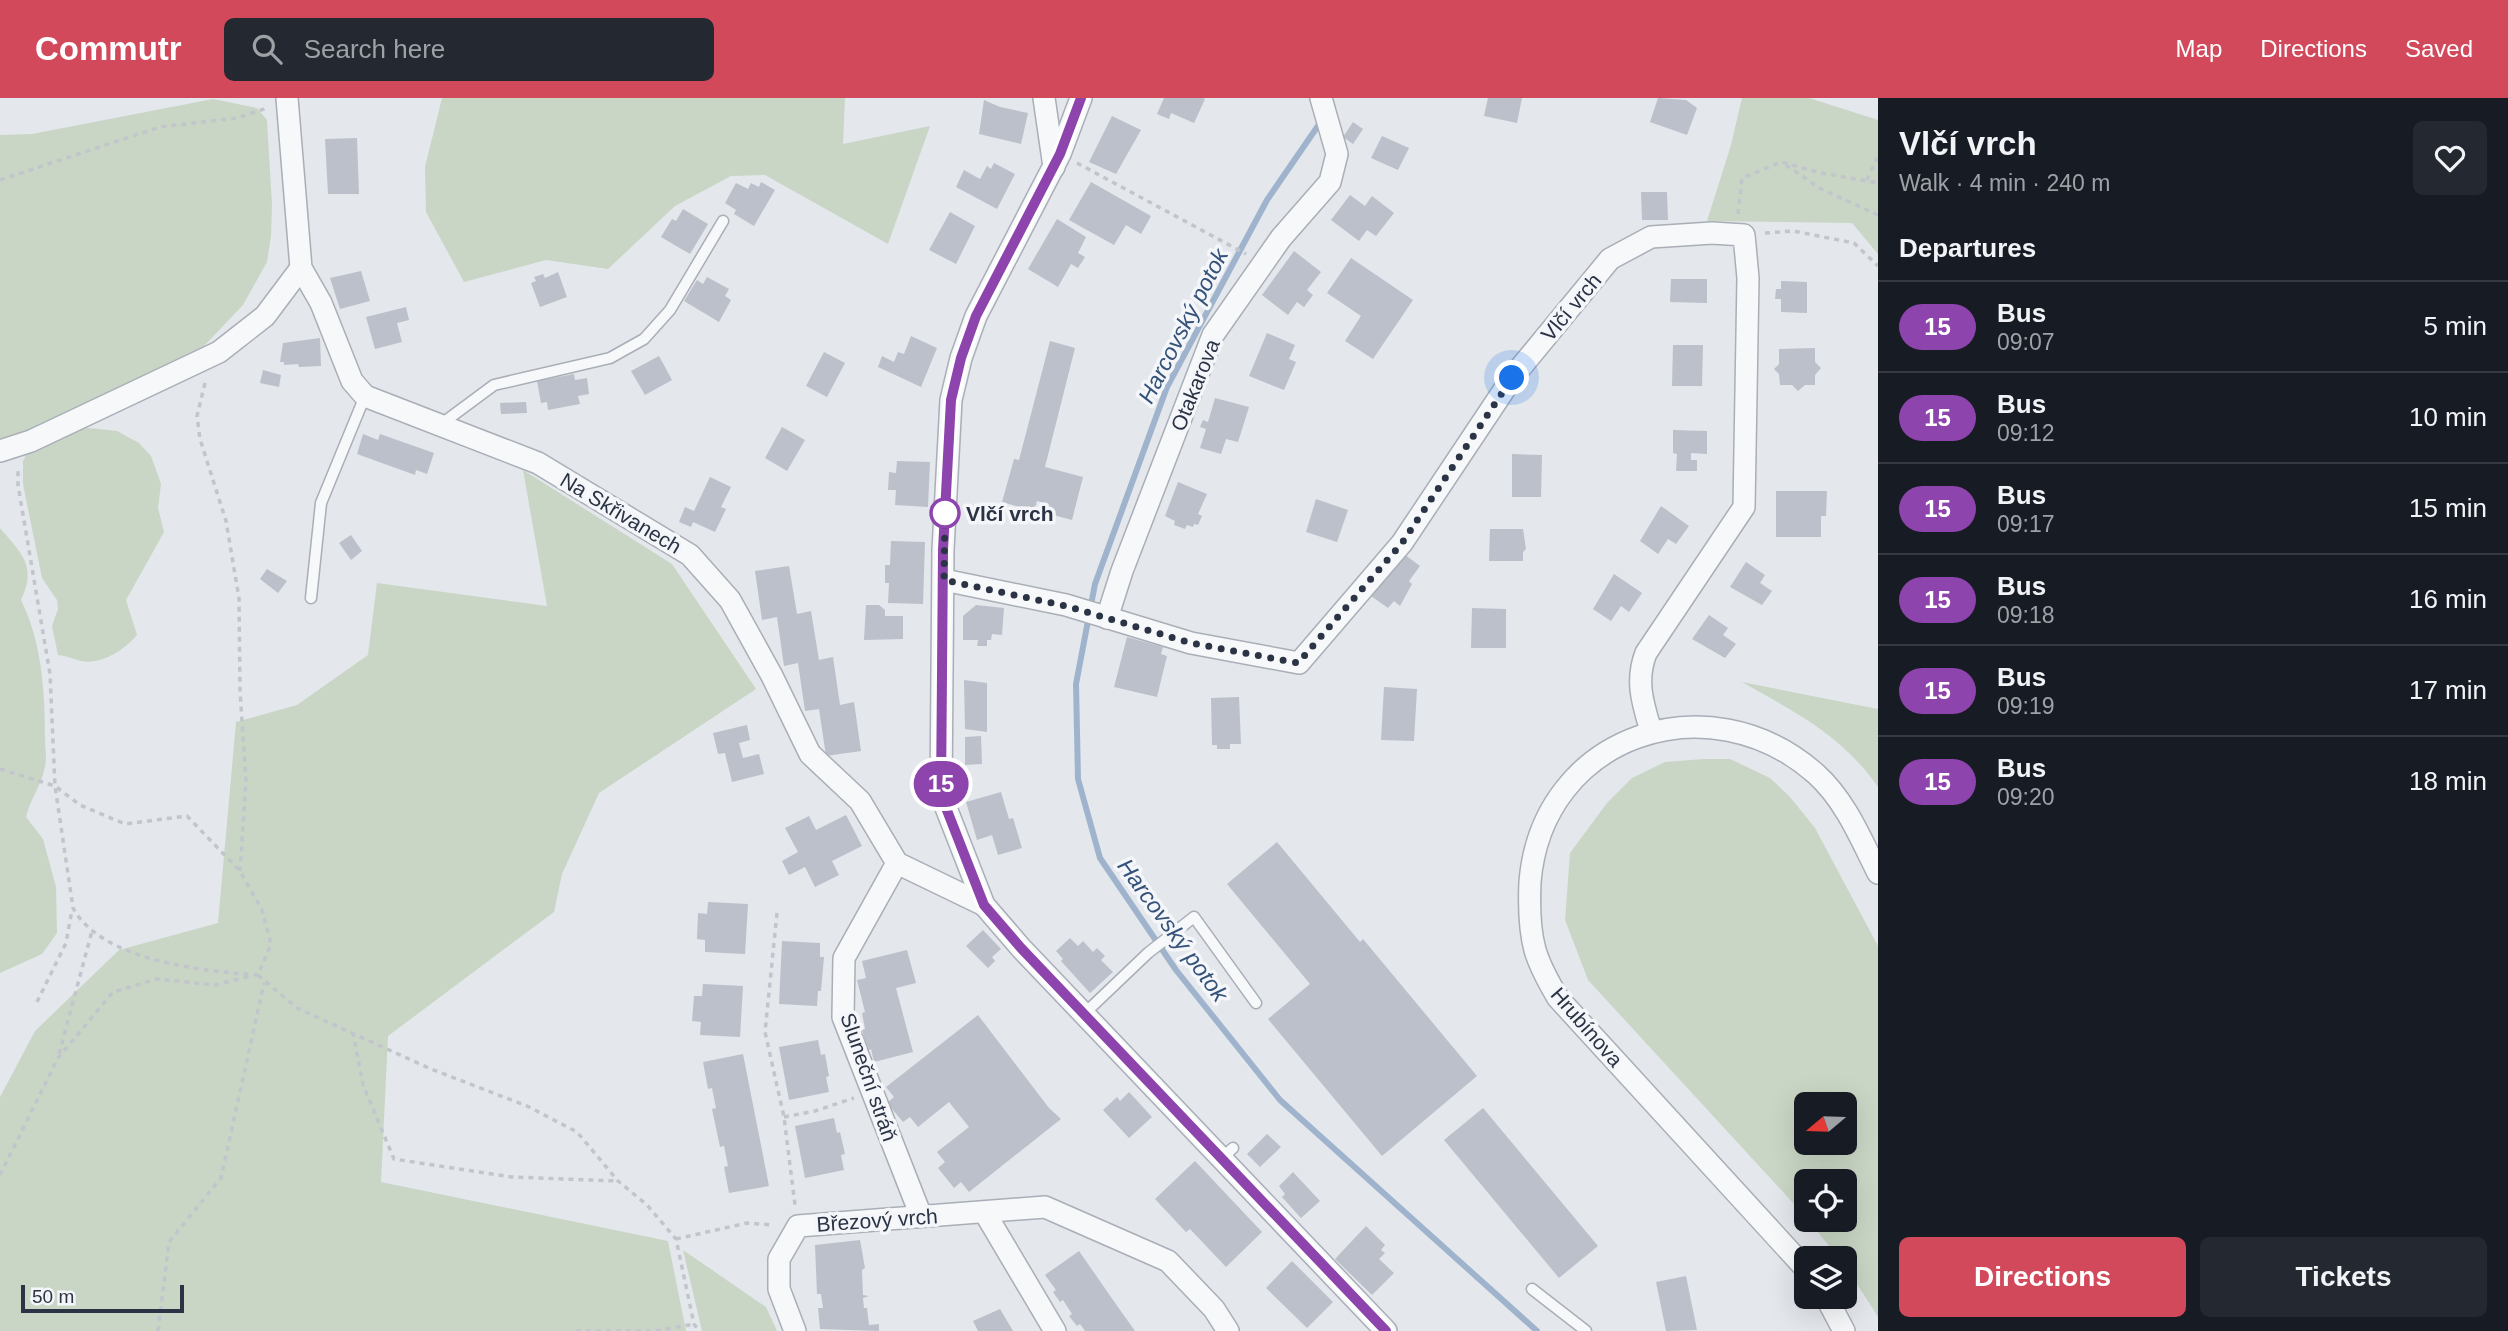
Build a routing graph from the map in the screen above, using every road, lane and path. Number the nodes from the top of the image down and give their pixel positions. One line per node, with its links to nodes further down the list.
1 (1044, 98): 6 (street)
2 (1081, 98): 6 (street)
3 (1321, 98): 24 (street, Otakarova)
4 (287, 100): 8 (path); 16 (street)
5 (1878, 156): 9 (path)
6 (1057, 160): 14 (path); 22 (street)
7 (1781, 162): 9 (path); 11 (path); 13 (path)
8 (0, 180)
9 (1867, 180): 10 (path)
10 (1878, 183)
11 (1878, 215)
12 (723, 221): 19 (lane)
13 (1744, 235): 15 (path); 24 (street, Vlčí vrch); 25 (street)
14 (1235, 249)
15 (1878, 266)
16 (301, 268): 17 (street); 18 (street)
17 (219, 352): 20 (street); 29 (path)
18 (365, 396): 19 (street, Na Skřivanech); 23 (lane)
19 (440, 425): 28 (street, Na Skřivanech)
20 (31, 441): 21 (street); 27 (path)
21 (0, 451)
22 (944, 580): 24 (street, Vlčí vrch); 31 (street)
23 (311, 598)
24 (1103, 617)
25 (1651, 732): 30 (street, Hrubínova); 51 (street, Hrubínova)
26 (0, 769): 27 (path)
27 (55, 786): 29 (path); 32 (path)
28 (897, 863): 31 (street); 43 (street, Sluneční stráň)
29 (240, 871): 35 (path)
30 (1878, 873)
31 (984, 905): 40 (street)
32 (73, 908): 34 (path); 37 (path)
33 (777, 913): 44 (path)
34 (92, 931): 35 (path); 42 (path)
35 (258, 975): 36 (path); 42 (path)
36 (264, 983): 41 (path); 55 (path)
37 (37, 1002)
38 (1256, 1003): 40 (lane)
39 (1105, 1006): 40 (lane)
40 (1088, 1011): 61 (street)
41 (353, 1032): 46 (path); 46 (path)
42 (58, 1058): 45 (path)
43 (872, 1092): 44 (path); 48 (street, Sluneční stráň)
44 (784, 1117): 49 (path)
45 (0, 1175)
46 (618, 1181): 50 (path)
47 (985, 1213): 48 (street, Březový vrch); 59 (street); 60 (street, Březový vrch)
48 (921, 1216): 49 (street, Březový vrch)
49 (798, 1226): 50 (path); 58 (street, Březový vrch)
50 (676, 1239): 54 (path)
51 (1794, 1256)
52 (1532, 1289): 62 (lane)
53 (1832, 1309): 63 (street)
54 (694, 1324): 56 (path); 57 (path)
55 (158, 1331)
56 (576, 1331)
57 (699, 1331)
58 (795, 1331)
59 (1055, 1331)
60 (1228, 1331)
61 (1386, 1331)
62 (1586, 1331)
63 (1843, 1331)

